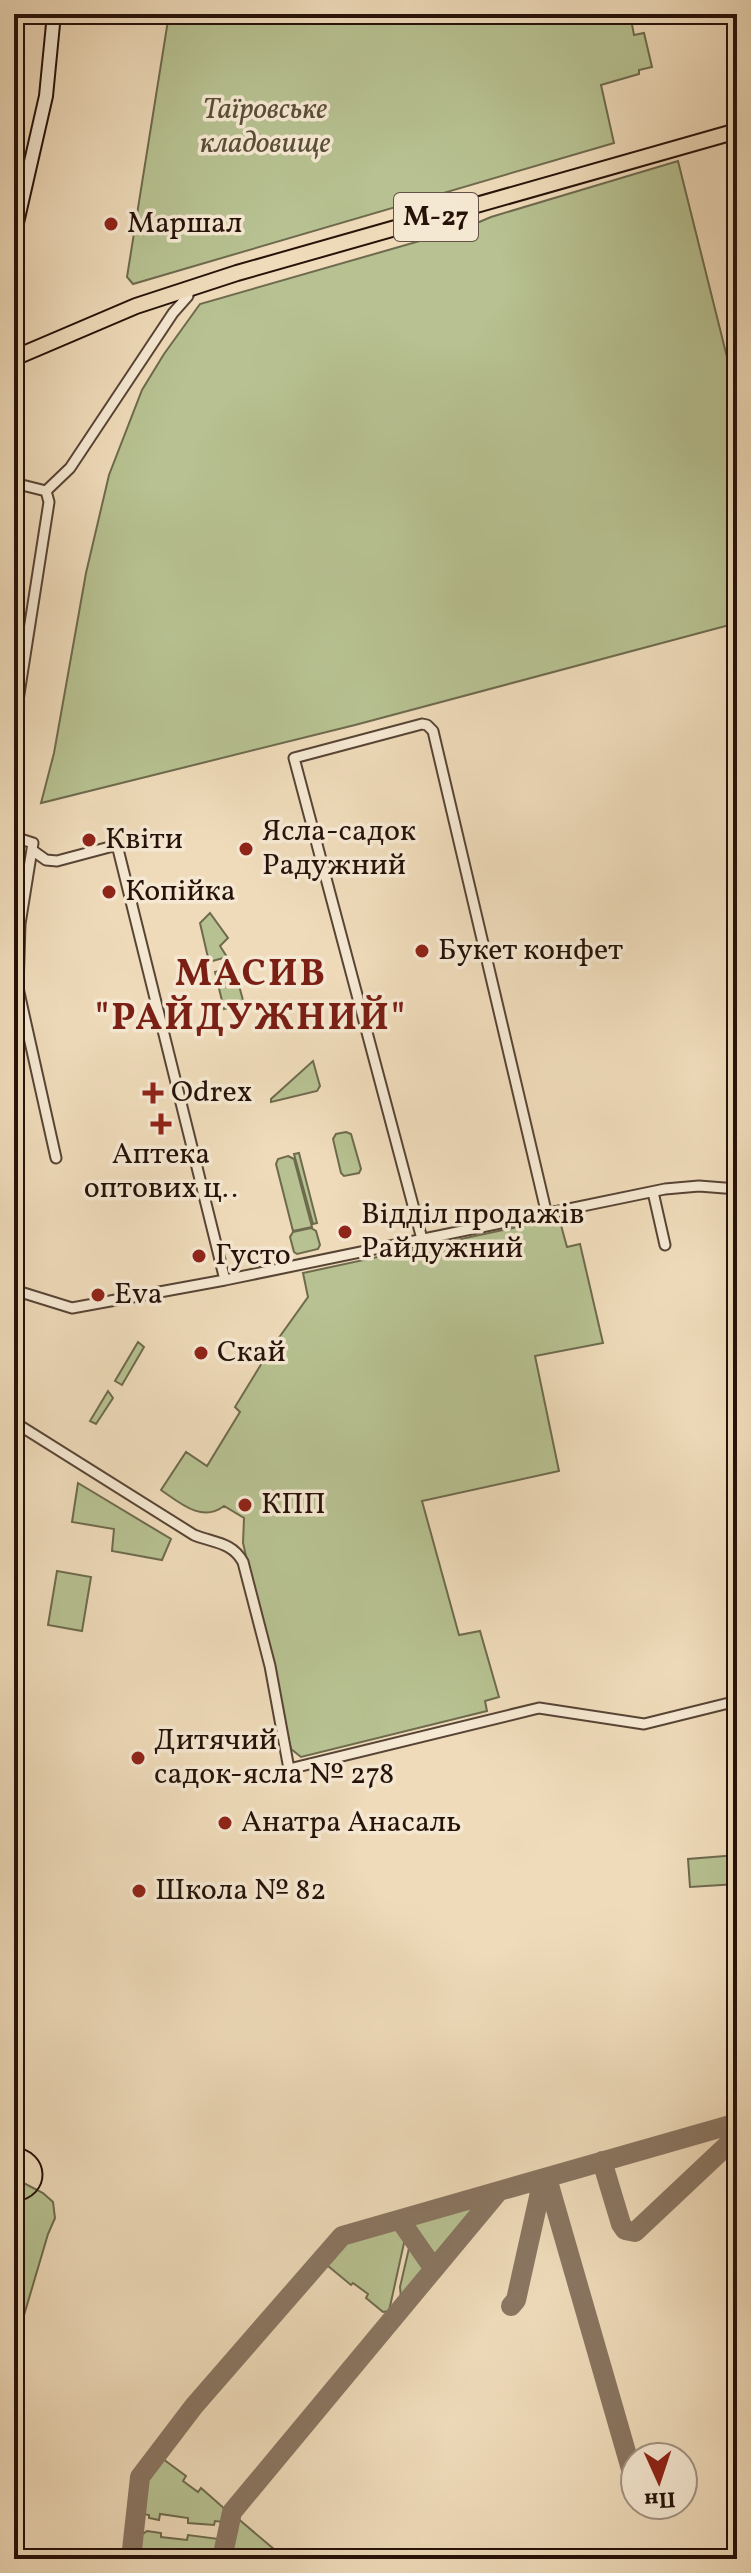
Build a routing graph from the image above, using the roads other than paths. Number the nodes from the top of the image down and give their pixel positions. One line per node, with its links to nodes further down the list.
1 (54, 14): 3 (main road)
2 (737, 131): 4 (main road, М-27)
3 (14, 236)
4 (188, 289): 5 (main road, М-27); 7 (street)
5 (14, 358)
6 (14, 483): 7 (street)
7 (46, 491): 8 (street)
8 (14, 726)
9 (14, 837): 10 (street)
10 (32, 850): 11 (street); 18 (street)
11 (18, 910): 12 (street)
12 (56, 1158)
13 (737, 1189): 14 (street)
14 (653, 1192): 15 (street); 17 (street)
15 (547, 1215): 16 (street); 16 (street)
16 (422, 1239): 18 (street)
17 (665, 1245)
18 (225, 1280): 19 (street)
19 (14, 1290)
20 (14, 1422): 21 (street)
21 (737, 1701)

